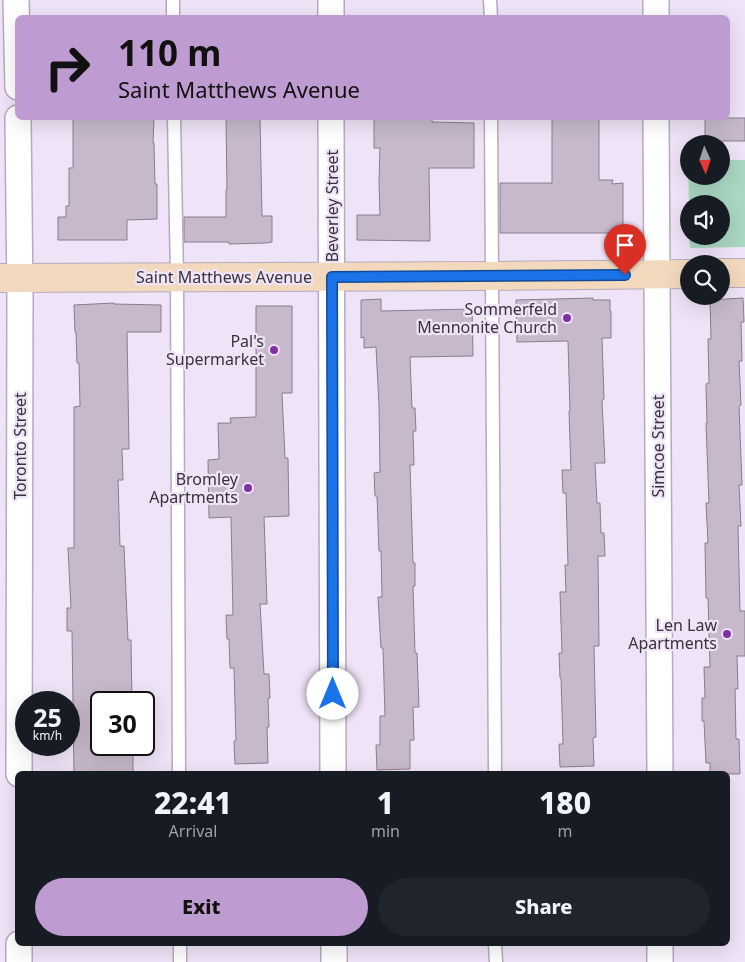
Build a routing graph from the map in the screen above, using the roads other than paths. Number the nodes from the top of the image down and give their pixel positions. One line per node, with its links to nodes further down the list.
1 (16, 0): 6 (street)
2 (173, 0): 7 (lane)
3 (330, 0): 8 (street)
4 (490, 0): 9 (lane)
5 (656, 0): 10 (street)
6 (16, 15)
7 (173, 15)
8 (331, 15)
9 (490, 15)
10 (656, 15)
11 (18, 120): 23 (street, Toronto Street)
12 (174, 120): 21 (lane)
13 (331, 120): 22 (street, Beverley Street)
14 (491, 120): 20 (lane)
15 (656, 120): 18 (street, Simcoe Street)
16 (730, 273): 17 (street)
17 (745, 273)
18 (658, 274): 19 (street, Saint Matthews Avenue); 20 (street, Saint Matthews Avenue); 28 (street, Simcoe Street)
19 (680, 274)
20 (492, 276): 22 (street, Saint Matthews Avenue); 27 (lane)
21 (177, 277): 22 (street, Saint Matthews Avenue); 23 (street, Saint Matthews Avenue); 25 (lane)
22 (332, 277): 26 (street, Beverley Street)
23 (10, 278): 24 (street, Toronto Street)
24 (19, 771)
25 (179, 771)
26 (333, 771)
27 (495, 771)
28 (660, 771)
29 (19, 946): 34 (street)
30 (180, 946): 35 (lane)
31 (334, 946): 36 (street)
32 (496, 946): 37 (lane)
33 (660, 946): 38 (street)
34 (19, 962)
35 (180, 962)
36 (334, 962)
37 (496, 962)
38 (660, 962)

